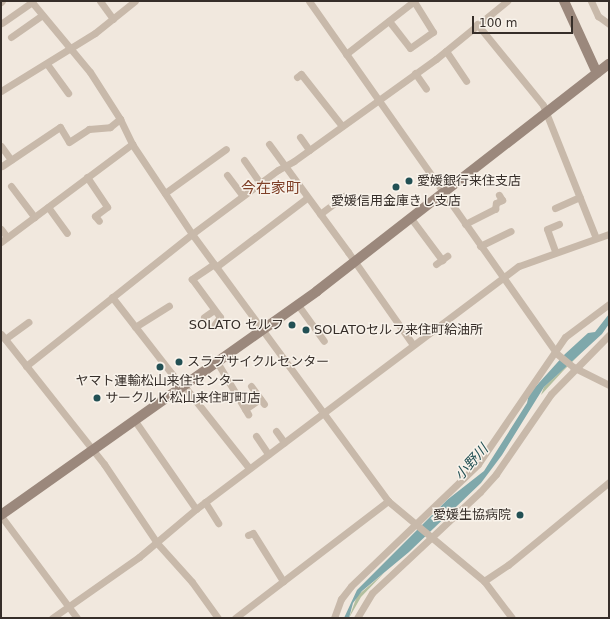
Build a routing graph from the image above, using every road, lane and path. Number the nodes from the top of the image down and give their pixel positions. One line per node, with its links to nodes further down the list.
1 (32, 1): 9 (street); 12 (street)
2 (100, 1): 10 (street)
3 (135, 1): 10 (street)
4 (311, 1): 18 (street)
5 (414, 1): 11 (street); 11 (street)
6 (507, 1): 13 (street)
7 (564, 1): 22 (street)
8 (591, 1): 14 (street)
9 (42, 15): 15 (street); 16 (street)
10 (113, 19): 16 (street)
11 (389, 21): 18 (street)
12 (2, 23)
13 (477, 24): 17 (street); 29 (street)
14 (609, 24)
15 (11, 37)
16 (70, 47): 19 (street); 30 (street)
17 (446, 51): 21 (street); 24 (street)
18 (346, 54): 28 (street)
19 (47, 64): 26 (street); 27 (street)
20 (609, 64): 22 (street)
21 (415, 73): 25 (street); 28 (street)
22 (597, 73): 29 (street)
23 (297, 77): 31 (street)
24 (466, 81)
25 (426, 89)
26 (1, 91)
27 (68, 93)
28 (378, 99): 31 (street); 46 (street)
29 (546, 111): 46 (street); 51 (street)
30 (120, 120): 33 (street); 38 (street)
31 (342, 126): 37 (street)
32 (300, 137): 37 (street)
33 (132, 144): 43 (street); 47 (street)
34 (268, 144): 41 (street)
35 (1, 146): 38 (street)
36 (226, 149): 47 (street)
37 (309, 150): 41 (street)
38 (11, 160): 40 (street)
39 (244, 160): 44 (street)
40 (2, 166)
41 (285, 166): 44 (street); 52 (street)
42 (227, 175): 49 (street)
43 (87, 178): 53 (street); 58 (street)
44 (260, 183): 49 (street)
45 (11, 186): 56 (street)
46 (443, 192): 57 (street); 59 (street)
47 (165, 193): 64 (street)
48 (499, 195): 59 (street)
49 (243, 196): 64 (street)
50 (344, 196): 55 (street)
51 (580, 197): 54 (street); 66 (street)
52 (307, 198): 55 (street); 72 (street)
53 (48, 206): 56 (street); 63 (street)
54 (555, 208)
55 (320, 214): 71 (street)
56 (34, 217): 67 (street)
57 (410, 217): 70 (street); 71 (street)
58 (99, 221)
59 (465, 224): 68 (street)
60 (559, 224): 69 (street)
61 (1, 229): 67 (street)
62 (511, 231): 68 (street)
63 (66, 233)
64 (192, 234): 72 (street); 74 (street)
65 (609, 234): 66 (street)
66 (596, 238): 69 (street)
67 (4, 240)
68 (480, 246): 73 (street)
69 (555, 251): 73 (street)
70 (442, 260)
71 (354, 261): 75 (street); 87 (street)
72 (215, 266): 78 (street); 83 (street)
73 (502, 278): 87 (street); 88 (street)
74 (112, 297): 82 (street); 90 (street)
75 (298, 304): 83 (street); 86 (street)
76 (609, 304): 88 (street)
77 (169, 306): 82 (street)
78 (214, 310): 79 (street); 81 (street)
79 (204, 317)
80 (28, 322): 85 (street)
81 (215, 324)
82 (135, 327): 94 (street)
83 (263, 330): 89 (street); 95 (street)
84 (609, 335): 91 (street)
85 (3, 336): 90 (street)
86 (324, 341)
87 (413, 345): 95 (street)
88 (558, 354): 91 (street); 109 (street)
89 (217, 362): 93 (street); 94 (street)
90 (26, 366): 100 (street)
91 (574, 368): 92 (street); 111 (street)
92 (609, 385)
93 (251, 386)
94 (183, 387): 96 (street); 102 (street)
95 (324, 412): 99 (street); 104 (street)
96 (135, 421): 100 (street); 106 (street)
97 (276, 431): 99 (street)
98 (256, 436): 101 (street)
99 (284, 442): 101 (street)
100 (94, 450): 107 (street); 112 (street)
101 (268, 454): 102 (street)
102 (249, 468): 105 (street)
103 (609, 482): 114 (street)
104 (388, 501): 109 (street); 113 (street)
105 (205, 502): 106 (street); 108 (street)
106 (196, 509): 112 (street)
107 (1, 515): 115 (street)
108 (218, 523)
109 (417, 526): 111 (street); 120 (street)
110 (248, 535): 113 (street)
111 (431, 538): 114 (street); 121 (street)
112 (157, 543): 115 (street); 118 (street)
113 (283, 581): 119 (street)
114 (484, 581): 122 (street)
115 (67, 607): 116 (street); 117 (street)
116 (52, 618)
117 (77, 618)
118 (218, 618)
119 (235, 618)
120 (334, 618)
121 (357, 618)
122 (512, 618)

